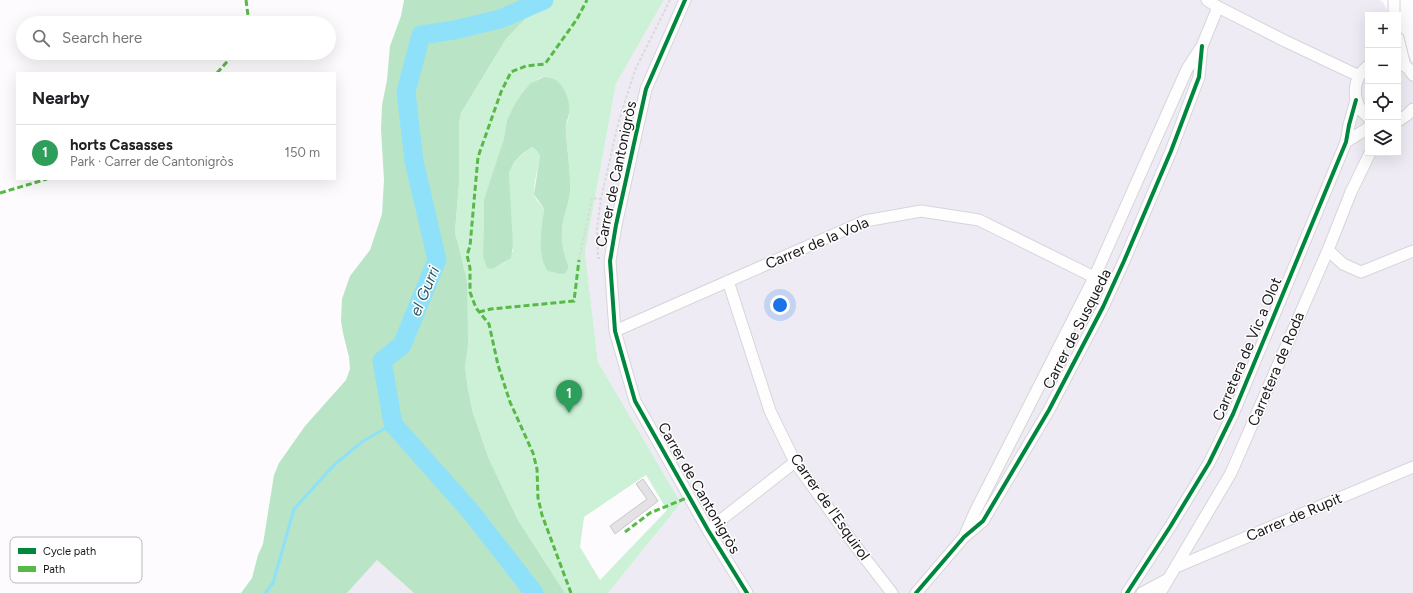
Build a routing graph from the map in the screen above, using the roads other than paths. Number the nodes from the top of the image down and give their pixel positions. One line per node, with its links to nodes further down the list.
1 (685, 0): 23 (street, Carrer de Cantonigròs)
2 (1206, 0): 4 (street)
3 (1394, 0): 5 (street)
4 (1218, 7): 6 (street, Carrer de Susqueda); 10 (street)
5 (1394, 12)
6 (1202, 46): 20 (street, Carrer de Susqueda); 22 (street, Carrer de Susqueda)
7 (1401, 64): 9 (street)
8 (1365, 69): 10 (street)
9 (1413, 74)
10 (1359, 76): 11 (street, Carretera de Vic a Olot)
11 (1356, 100): 13 (street); 16 (street, Carretera de Vic a Olot)
12 (1413, 109): 14 (street)
13 (1365, 114)
14 (1405, 119)
15 (1365, 130): 16 (street)
16 (1346, 142): 33 (street, Carretera de Vic a Olot)
17 (1369, 156): 18 (street, Carretera de Roda)
18 (1328, 250): 19 (street); 28 (street, Carretera de Roda)
19 (1413, 251)
20 (1094, 278): 21 (street, Carrer de la Vola); 22 (street, Carrer de la Vola); 27 (street, Carrer de Susqueda)
21 (728, 281): 23 (street, Carrer de la Vola); 24 (street, Carrer de l'Esquirol)
22 (1112, 286): 27 (street, Carrer de Susqueda)
23 (615, 331): 26 (street, Carrer de Cantonigròs)
24 (795, 462): 26 (street); 31 (street, Carrer de l'Esquirol)
25 (1413, 467): 28 (street, Carrer de Rupit)
26 (708, 530): 30 (street, Carrer de Cantonigròs)
27 (964, 538): 32 (street, Carrer de Susqueda)
28 (1176, 567): 29 (street, Carretera de Roda)
29 (1169, 578): 34 (street, Carretera de Roda); 35 (street, Carretera de Roda)
30 (747, 593)
31 (892, 593)
32 (916, 593)
33 (1127, 593)
34 (1142, 593)
35 (1160, 593)

